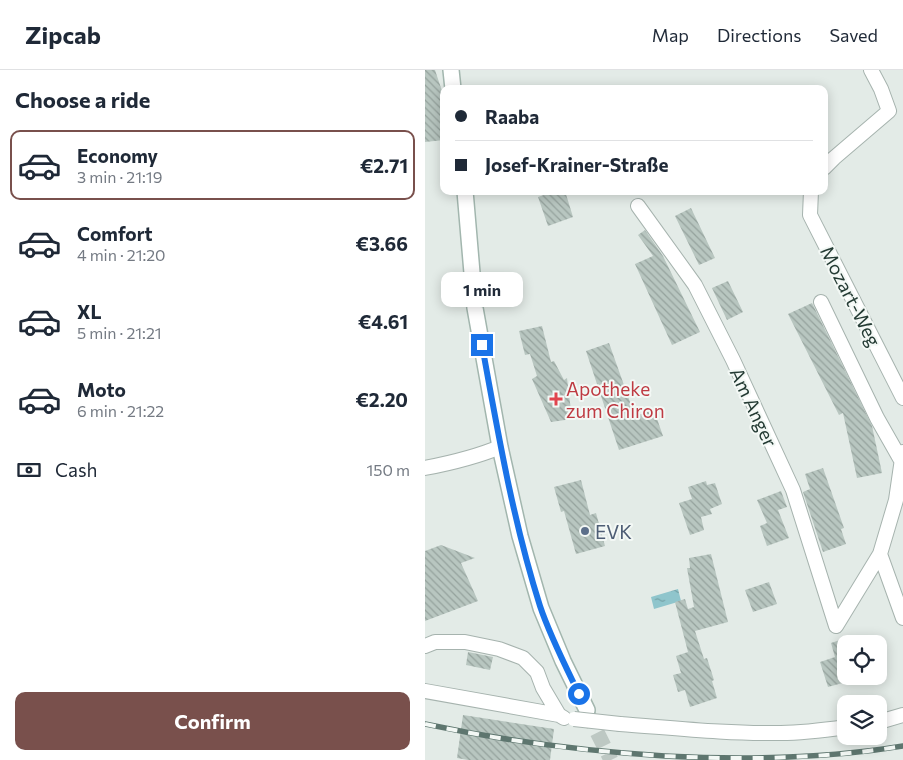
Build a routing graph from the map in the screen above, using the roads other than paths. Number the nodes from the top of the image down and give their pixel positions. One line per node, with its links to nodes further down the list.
1 (451, 70): 3 (main road)
2 (871, 70): 4 (street)
3 (453, 85)
4 (828, 164)
5 (465, 195): 10 (main road)
6 (811, 195): 9 (street, Mozart-Weg)
7 (638, 206): 13 (street, Am Anger)
8 (821, 302): 11 (street)
9 (903, 398)
10 (500, 447): 12 (street); 18 (main road)
11 (903, 457): 13 (street)
12 (425, 468)
13 (880, 554): 14 (street)
14 (903, 618)
15 (425, 646): 17 (street)
16 (425, 691): 17 (street)
17 (559, 715): 18 (street)
18 (581, 715): 21 (street, bridge)
19 (903, 715): 20 (street)
20 (887, 720)
21 (837, 728)

